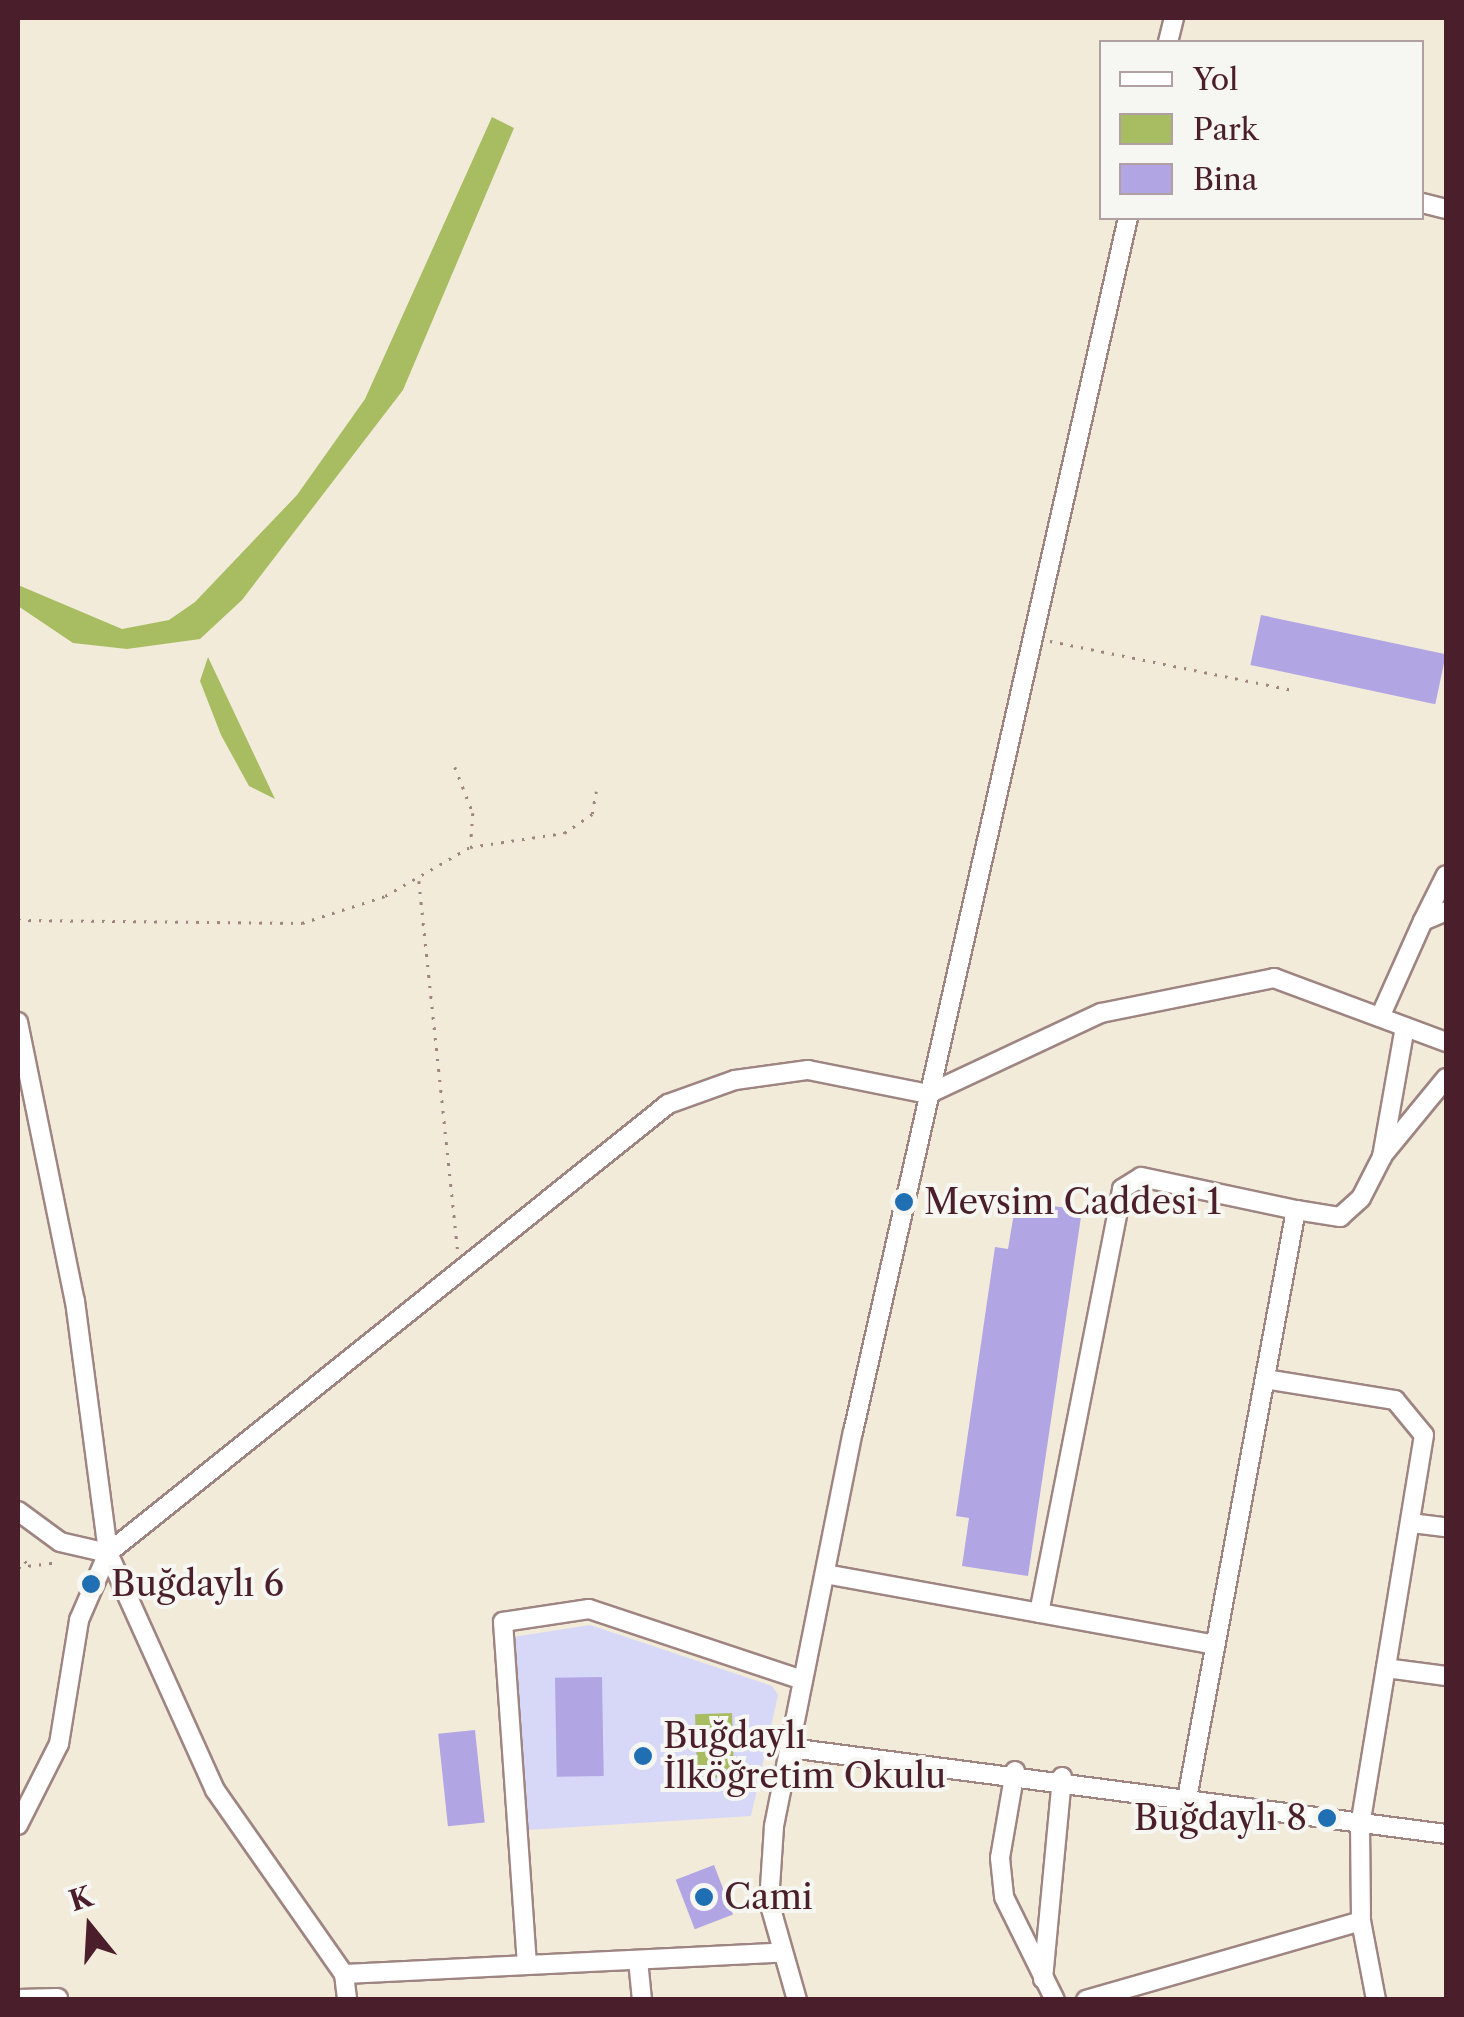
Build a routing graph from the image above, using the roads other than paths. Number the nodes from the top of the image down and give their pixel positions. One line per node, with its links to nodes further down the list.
1 (1128, 220): 10 (street)
2 (1446, 875): 4 (street)
3 (1446, 911): 4 (street)
4 (1423, 921): 5 (street)
5 (1380, 1018): 7 (street); 10 (street)
6 (18, 1022): 17 (street)
7 (1405, 1026): 8 (street); 11 (street)
8 (1446, 1042)
9 (1446, 1078): 11 (street)
10 (928, 1094): 17 (street); 18 (street)
11 (1382, 1156): 12 (street)
12 (1296, 1210): 13 (street); 19 (street)
13 (1265, 1379): 15 (street); 20 (street)
14 (18, 1512): 17 (street)
15 (1411, 1523): 16 (street); 21 (street)
16 (1446, 1527)
17 (108, 1553): 29 (street); 35 (street)
18 (825, 1574): 19 (street); 23 (street)
19 (1039, 1613): 20 (street)
20 (1215, 1646): 27 (street)
21 (1386, 1668): 22 (street); 28 (street)
22 (1446, 1676)
23 (804, 1680): 24 (street); 34 (street)
24 (790, 1748): 25 (street); 32 (street)
25 (1016, 1771): 26 (street); 36 (street)
26 (1062, 1777): 27 (street); 36 (street)
27 (1188, 1793): 28 (street)
28 (1360, 1824): 30 (street); 31 (street)
29 (18, 1825)
30 (1446, 1834)
31 (1360, 1922): 43 (street); 44 (street)
32 (778, 1953): 33 (street); 41 (street)
33 (638, 1960): 34 (street); 40 (street)
34 (526, 1965): 35 (street)
35 (344, 1974): 39 (street)
36 (1043, 1979): 42 (street)
37 (58, 1998): 38 (street)
38 (18, 1999)
39 (347, 2000)
40 (642, 2000)
41 (797, 2000)
42 (1055, 2000)
43 (1086, 2000)
44 (1376, 2000)

